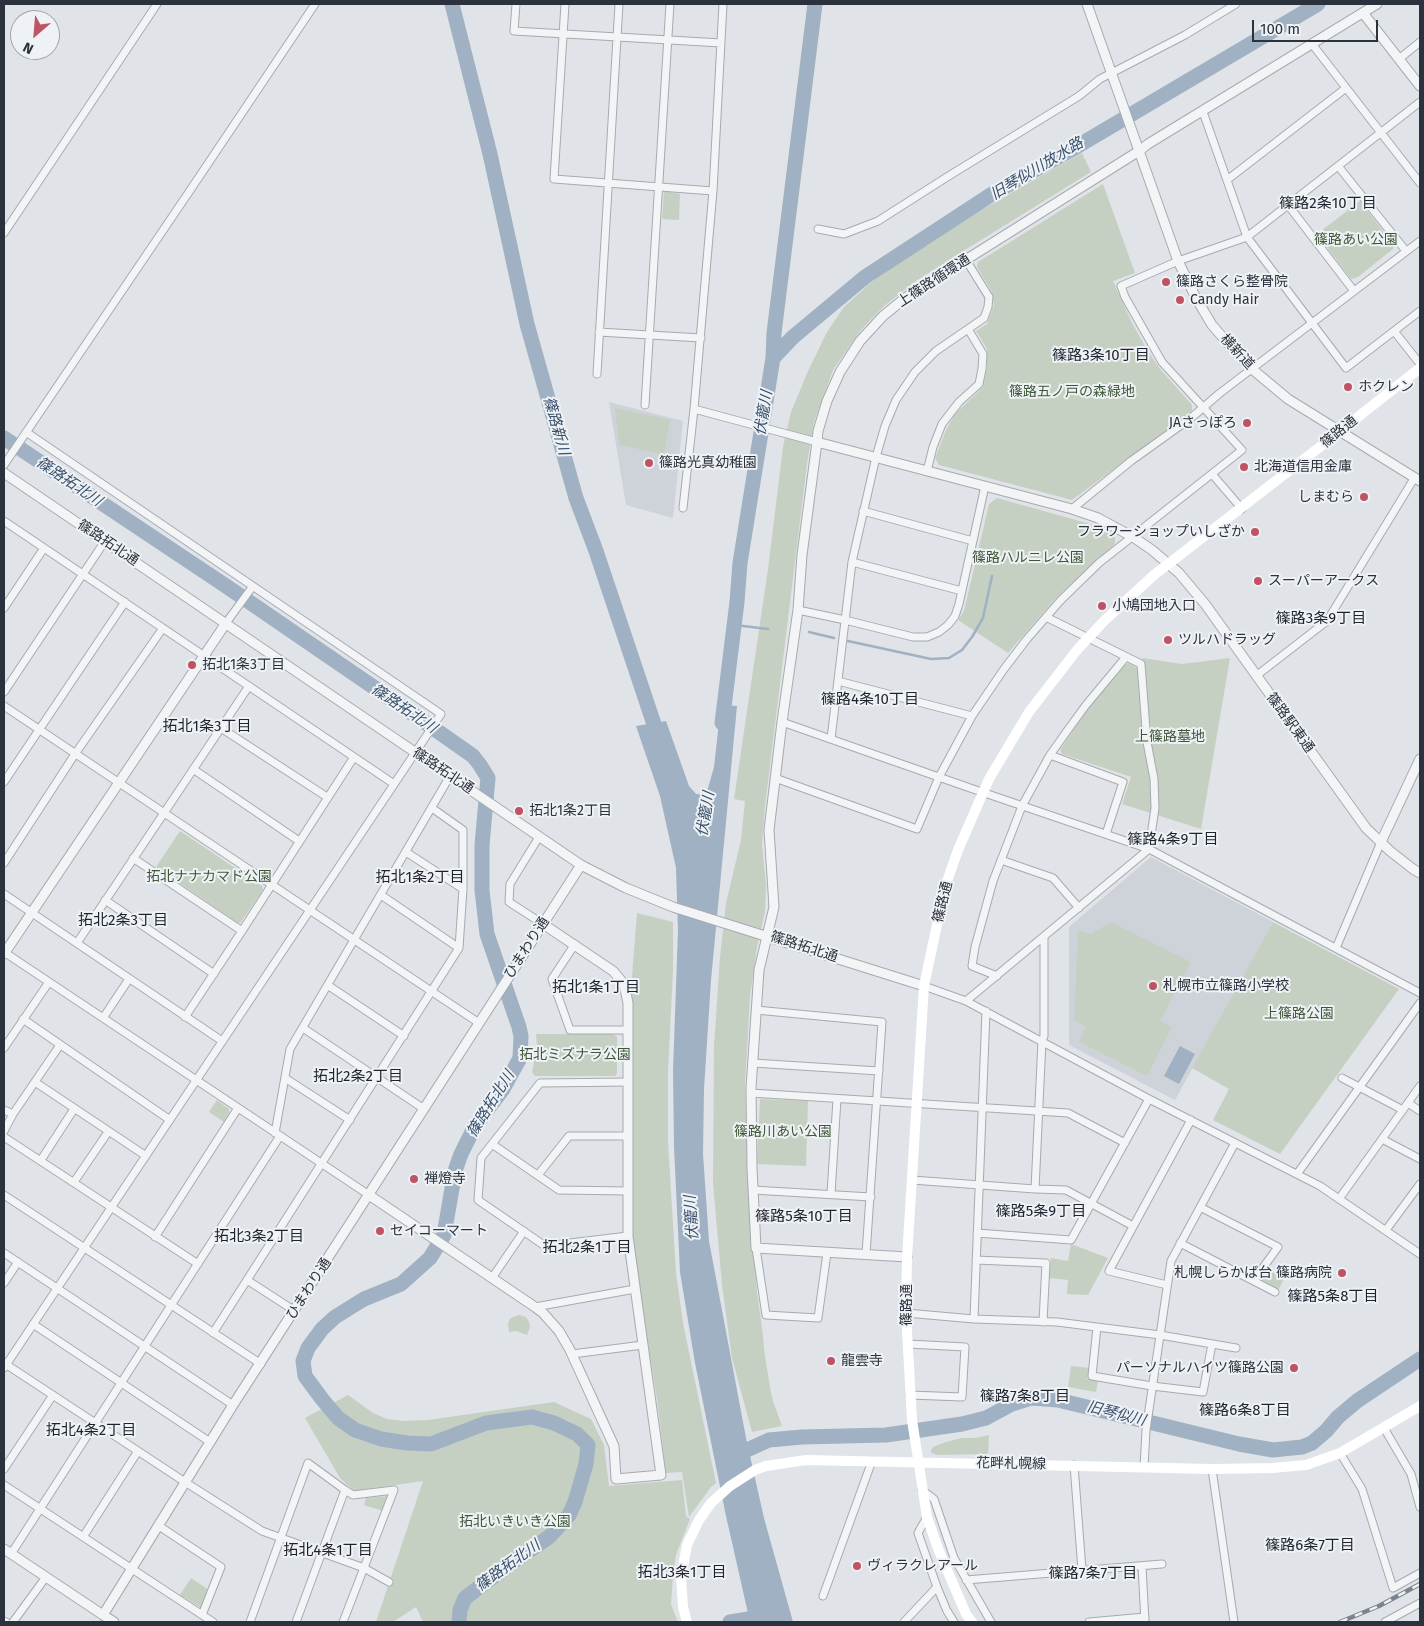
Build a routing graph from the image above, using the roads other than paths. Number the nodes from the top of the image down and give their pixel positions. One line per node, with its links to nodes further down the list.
1 (157, 4): 34 (street)
2 (315, 4): 55 (street)
3 (516, 4): 12 (street)
4 (565, 4): 12 (street)
5 (619, 4): 13 (street)
6 (670, 4): 14 (street)
7 (723, 4): 16 (street)
8 (1087, 4): 19 (street, 横新道)
9 (1236, 4): 19 (street)
10 (1377, 4): 11 (street, 上篠路循環通)
11 (1363, 13): 17 (street, 上篠路循環通); 18 (street)
12 (564, 34): 13 (street); 28 (street)
13 (617, 36): 14 (street); 28 (street)
14 (668, 40): 16 (street); 30 (street)
15 (1420, 42): 18 (street)
16 (721, 43): 31 (street)
17 (1312, 44): 21 (street); 23 (street, 上篠路循環通)
18 (1399, 58): 20 (street)
19 (1112, 74): 25 (street, 横新道); 33 (street)
20 (1420, 86)
21 (1346, 88): 24 (street); 27 (street)
22 (1420, 102): 24 (street)
23 (1203, 112): 25 (street, 上篠路循環通); 27 (street)
24 (1381, 132): 26 (street); 29 (street)
25 (1139, 151): 38 (street, 上篠路循環通); 39 (street, 横新道)
26 (1338, 166): 32 (street); 37 (street)
27 (1227, 180): 35 (street)
28 (609, 183): 30 (street); 45 (street)
29 (1420, 183)
30 (658, 186): 31 (street); 46 (street)
31 (713, 191): 47 (street)
32 (1288, 205): 35 (street); 40 (street)
33 (818, 229)
34 (4, 232)
35 (1247, 237): 39 (street); 42 (street)
36 (1420, 241): 37 (street)
37 (1406, 251): 40 (street)
38 (966, 260): 43 (street); 56 (street, 上篠路循環通)
39 (1178, 261): 49 (street, 横新道); 52 (street)
40 (1354, 292): 42 (street)
41 (1420, 311): 44 (street)
42 (1312, 324): 44 (street); 49 (street)
43 (968, 329): 57 (street); 59 (street)
44 (1394, 331): 48 (street)
45 (599, 332): 46 (street); 50 (street)
46 (650, 334): 47 (street); 51 (street)
47 (700, 338): 53 (street)
48 (1420, 366): 54 (main road, 篠路通)
49 (1252, 369): 52 (street); 54 (street, 横新道)
50 (597, 374)
51 (645, 405)
52 (1203, 408): 61 (street); 66 (street)
53 (694, 409): 56 (street); 64 (street)
54 (1340, 431): 62 (street, 横新道); 65 (main road, 篠路通)
55 (24, 435): 58 (street); 76 (street)
56 (817, 442): 57 (street); 80 (street, 上篠路循環通)
57 (876, 457): 59 (street); 67 (street)
58 (4, 465)
59 (926, 471): 63 (street)
60 (4, 473): 71 (street, 篠路拓北通)
61 (1212, 474): 65 (street); 69 (street)
62 (1417, 479): 88 (street)
63 (985, 486): 66 (street); 70 (street)
64 (683, 508)
65 (1242, 508): 74 (main road, 篠路通)
66 (1072, 509): 69 (street)
67 (864, 512): 70 (street); 73 (street)
68 (4, 522): 72 (street)
69 (1133, 537): 74 (street); 81 (street)
70 (973, 540): 77 (street)
71 (105, 541): 75 (street); 83 (street, 篠路拓北通)
72 (44, 548): 75 (street); 79 (street)
73 (852, 562): 77 (street); 82 (street)
74 (1169, 564): 85 (main road, 篠路通); 88 (street, 篠路駅東通)
75 (83, 574): 78 (street); 91 (street)
76 (251, 588): 83 (street); 98 (street)
77 (962, 591): 82 (street)
78 (125, 602): 84 (street); 96 (street)
79 (4, 608)
80 (798, 610): 82 (street); 94 (street, 上篠路循環通)
81 (1046, 617): 85 (street); 93 (street)
82 (845, 620): 89 (street)
83 (226, 623): 86 (street); 98 (street, 篠路拓北通)
84 (163, 628): 86 (street); 99 (street)
85 (1088, 637): 87 (street); 110 (main road, 篠路通)
86 (205, 656): 90 (street); 108 (street)
87 (1126, 657): 100 (street); 119 (street)
88 (1256, 676): 118 (street, 篠路駅東通)
89 (838, 681): 93 (street); 97 (street)
90 (249, 686): 95 (street); 101 (street)
91 (4, 692)
92 (4, 706): 96 (street)
93 (972, 716): 105 (street)
94 (782, 722): 97 (street); 106 (street, 上篠路循環通)
95 (221, 728): 103 (street); 111 (street)
96 (39, 729): 99 (street); 107 (street)
97 (830, 739): 105 (street)
98 (416, 752): 104 (street, 篠路拓北通); 109 (street)
99 (75, 754): 108 (street); 123 (street)
100 (1050, 755): 112 (street); 115 (street)
101 (354, 757): 109 (street); 111 (street)
102 (1420, 759): 118 (street)
103 (193, 769): 114 (street); 117 (street)
104 (450, 776): 113 (street); 116 (street, 篠路拓北通)
105 (939, 777): 106 (street); 110 (street)
106 (775, 778): 136 (street, 上篠路循環通)
107 (4, 782)
108 (118, 782): 114 (street); 133 (street)
109 (394, 784): 132 (street)
110 (982, 792): 112 (street); 149 (main road, 篠路通)
111 (327, 798): 117 (street)
112 (1022, 806): 115 (street); 122 (street)
113 (432, 808): 120 (street); 127 (street)
114 (164, 813): 121 (street); 126 (street)
115 (1106, 834): 119 (street)
116 (539, 837): 124 (street, 篠路拓北通); 134 (street)
117 (299, 841): 126 (street)
118 (1381, 842): 125 (street, 篠路駅東通); 142 (street)
119 (1149, 849): 131 (street); 142 (street)
120 (406, 852): 127 (street); 129 (street)
121 (133, 858): 130 (street); 135 (street)
122 (1001, 860): 131 (street); 145 (street)
123 (4, 862)
124 (581, 865): 134 (street, ひまわり通); 136 (street, 篠路拓北通)
125 (1420, 873)
126 (272, 885): 132 (street); 135 (street)
127 (463, 889): 141 (street)
128 (4, 894): 133 (street)
129 (381, 895): 138 (street); 141 (street)
130 (105, 900): 139 (street); 144 (street)
131 (1079, 908): 137 (street)
132 (309, 910): 138 (street); 163 (street)
133 (31, 913): 139 (street); 143 (street)
134 (543, 924): 140 (street); 159 (street, ひまわり通)
135 (242, 931): 144 (street)
136 (766, 935): 149 (street, 篠路拓北通); 154 (street, 上篠路循環通)
137 (1044, 937): 145 (street); 164 (street)
138 (355, 941): 148 (street); 150 (street)
139 (77, 943): 146 (street)
140 (575, 944): 161 (street); 161 (street)
141 (459, 948): 150 (street)
142 (1336, 948): 151 (street)
143 (4, 953): 147 (street)
144 (214, 974): 156 (street)
145 (997, 976): 152 (street)
146 (129, 979): 156 (street); 157 (street)
147 (49, 982): 157 (street); 158 (street)
148 (329, 986): 160 (street); 162 (street)
149 (924, 986): 152 (street); 181 (main road, 篠路通)
150 (432, 992): 159 (street); 162 (street)
151 (1420, 992)
152 (966, 1001): 155 (street)
153 (1420, 1003): 176 (street)
154 (756, 1010): 167 (street, 上篠路循環通); 168 (street)
155 (986, 1011): 164 (street); 184 (street)
156 (185, 1016): 163 (street)
157 (103, 1018): 172 (street)
158 (23, 1019): 165 (street); 166 (street)
159 (479, 1023): 186 (street, ひまわり通)
160 (303, 1028): 169 (street); 170 (street)
161 (628, 1030): 174 (street)
162 (404, 1036): 169 (street)
163 (222, 1041): 172 (street)
164 (1042, 1041): 179 (street); 188 (street)
165 (60, 1045): 173 (street); 191 (street)
166 (4, 1048)
167 (753, 1063): 168 (street); 177 (street, 上篠路循環通)
168 (879, 1072): 180 (street)
169 (378, 1077): 186 (street); 192 (street)
170 (285, 1078): 192 (street); 196 (street)
171 (1342, 1078): 176 (street)
172 (196, 1080): 183 (street); 191 (street)
173 (35, 1082): 185 (street); 190 (street)
174 (628, 1082): 197 (street); 202 (street)
175 (1420, 1086): 182 (street)
176 (1360, 1087): 182 (street); 207 (street)
177 (751, 1093): 178 (street); 214 (street, 上篠路循環通)
178 (837, 1098): 180 (street); 216 (street)
179 (1149, 1099): 193 (street); 201 (street)
180 (877, 1101): 181 (street); 219 (street)
181 (917, 1103): 184 (street); 209 (main road, 篠路通)
182 (1405, 1107): 189 (street); 199 (street)
183 (238, 1108): 196 (street); 228 (street)
184 (982, 1108): 188 (street); 211 (street)
185 (74, 1109): 195 (street); 205 (street)
186 (424, 1109): 217 (street, ひまわり通)
187 (4, 1110): 190 (street)
188 (1039, 1111): 201 (street); 213 (street)
189 (1420, 1111)
190 (12, 1114): 194 (street)
191 (170, 1120): 203 (street)
192 (350, 1120): 206 (street)
193 (1191, 1120): 200 (street); 224 (street)
194 (4, 1131)
195 (108, 1132): 203 (street); 210 (street)
196 (277, 1134): 206 (street); 240 (street)
197 (628, 1136): 208 (street); 215 (street)
198 (4, 1137): 205 (street)
199 (1382, 1139): 204 (street); 220 (street)
200 (1235, 1142): 207 (street); 223 (street)
201 (1125, 1143): 221 (street)
202 (492, 1144): 208 (street); 226 (street)
203 (146, 1156): 222 (street)
204 (1420, 1158)
205 (41, 1160): 210 (street)
206 (321, 1163): 217 (street); 242 (street)
207 (1297, 1174): 220 (street)
208 (538, 1175): 215 (street)
209 (912, 1180): 211 (street); 237 (main road, 篠路通)
210 (74, 1182): 222 (street)
211 (978, 1184): 213 (street); 227 (street)
212 (1420, 1184): 225 (street)
213 (1035, 1189): 221 (street)
214 (753, 1190): 216 (street); 232 (street, 上篠路循環通)
215 (628, 1191): 229 (street)
216 (832, 1194): 219 (street)
217 (368, 1195): 241 (street); 251 (street, ひまわり通)
218 (4, 1196): 231 (street)
219 (871, 1197): 235 (street)
220 (1339, 1199): 225 (street)
221 (1091, 1203): 224 (street); 227 (street)
222 (112, 1207): 228 (street); 231 (street)
223 (1200, 1207): 230 (street); 243 (street)
224 (1133, 1226): 245 (street)
225 (1386, 1230): 236 (street)
226 (524, 1231): 229 (street); 241 (street)
227 (977, 1233): 238 (street)
228 (155, 1236): 240 (street)
229 (628, 1236): 247 (street)
230 (1180, 1243): 243 (street); 245 (street)
231 (85, 1248): 246 (street); 249 (street)
232 (756, 1248): 234 (street); 234 (street)
233 (4, 1253): 239 (street)
234 (827, 1253): 235 (street)
235 (866, 1254): 237 (street)
236 (1420, 1254)
237 (907, 1257): 252 (main road, 篠路通)
238 (976, 1260): 253 (street); 254 (street)
239 (18, 1262): 244 (street); 246 (street)
240 (198, 1264): 249 (street)
241 (492, 1278): 250 (street)
242 (247, 1280): 251 (street); 257 (street)
243 (1254, 1280): 248 (street)
244 (4, 1284)
245 (1167, 1285): 258 (street)
246 (57, 1288): 255 (street); 262 (street)
247 (635, 1289): 250 (street); 261 (street)
248 (1275, 1292)
249 (171, 1305): 257 (street); 262 (street)
250 (535, 1306): 264 (street)
251 (294, 1311): 265 (street, ひまわり通)
252 (906, 1313): 253 (street); 259 (main road, 篠路通)
253 (974, 1319): 254 (street)
254 (1043, 1322): 256 (street)
255 (33, 1324): 266 (street); 267 (street)
256 (1097, 1327): 258 (street); 268 (street)
257 (212, 1333): 265 (street)
258 (1160, 1335): 260 (street); 268 (street)
259 (908, 1344): 270 (main road, 篠路通); 270 (street)
260 (1212, 1344): 263 (street); 268 (street)
261 (643, 1345): 264 (street); 264 (street)
262 (145, 1346): 267 (street); 271 (street)
263 (1236, 1348)
264 (572, 1354)
265 (261, 1364): 271 (street, ひまわり通)
266 (5, 1365): 269 (street)
267 (122, 1383): 273 (street); 275 (street)
268 (1152, 1386): 281 (street)
269 (53, 1395): 273 (street); 282 (street)
270 (910, 1395): 279 (main road, 篠路通)
271 (234, 1405): 275 (street, ひまわり通)
272 (1420, 1406): 274 (main road, 花畔札幌線)
273 (96, 1423): 276 (street); 290 (street)
274 (1384, 1428): 277 (main road, 花畔札幌線); 286 (street)
275 (210, 1442): 284 (street, ひまわり通)
276 (138, 1451): 284 (street); 293 (street)
277 (1340, 1453): 283 (main road, 花畔札幌線); 302 (street)
278 (872, 1461): 279 (main road, 花畔札幌線); 307 (street); 319 (main road, 花畔札幌線)
279 (917, 1462): 280 (main road, 花畔札幌線); 288 (main road, 篠路通)
280 (1074, 1465): 281 (main road, 花畔札幌線); 301 (street)
281 (1144, 1467): 283 (main road, 花畔札幌線)
282 (4, 1469)
283 (1212, 1469): 325 (street)
284 (184, 1482): 292 (street, ひまわり通); 294 (street)
285 (4, 1485): 290 (street)
286 (1418, 1489): 289 (street)
287 (345, 1490): 294 (street); 296 (street); 299 (street)
288 (922, 1490): 291 (main road, 篠路通); 304 (street)
289 (1420, 1506)
290 (39, 1509): 293 (street); 295 (street)
291 (926, 1517): 306 (street); 322 (main road, 篠路通)
292 (159, 1526): 300 (street, ひまわり通); 310 (street)
293 (83, 1537): 300 (street)
294 (282, 1538): 296 (street); 316 (street)
295 (8, 1552): 303 (street)
296 (323, 1553): 299 (street); 317 (street)
297 (1162, 1564): 298 (street)
298 (1142, 1566): 301 (street); 311 (street)
299 (364, 1568): 305 (street); 318 (street)
300 (132, 1570): 309 (street, ひまわり通); 310 (street)
301 (1082, 1570): 304 (street)
302 (1420, 1573)
303 (46, 1577): 309 (street); 313 (street)
304 (966, 1580): 323 (street)
305 (389, 1582)
306 (937, 1587): 320 (street); 321 (street)
307 (823, 1596)
308 (1420, 1603): 312 (street)
309 (103, 1615): 314 (street)
310 (202, 1615): 315 (street)
311 (1145, 1620): 324 (street)
312 (1390, 1621)
313 (13, 1622)
314 (114, 1622)
315 (213, 1622)
316 (250, 1622)
317 (296, 1622)
318 (343, 1622)
319 (687, 1622)
320 (904, 1622)
321 (954, 1622)
322 (972, 1622)
323 (991, 1622)
324 (1090, 1622)
325 (1234, 1622)

